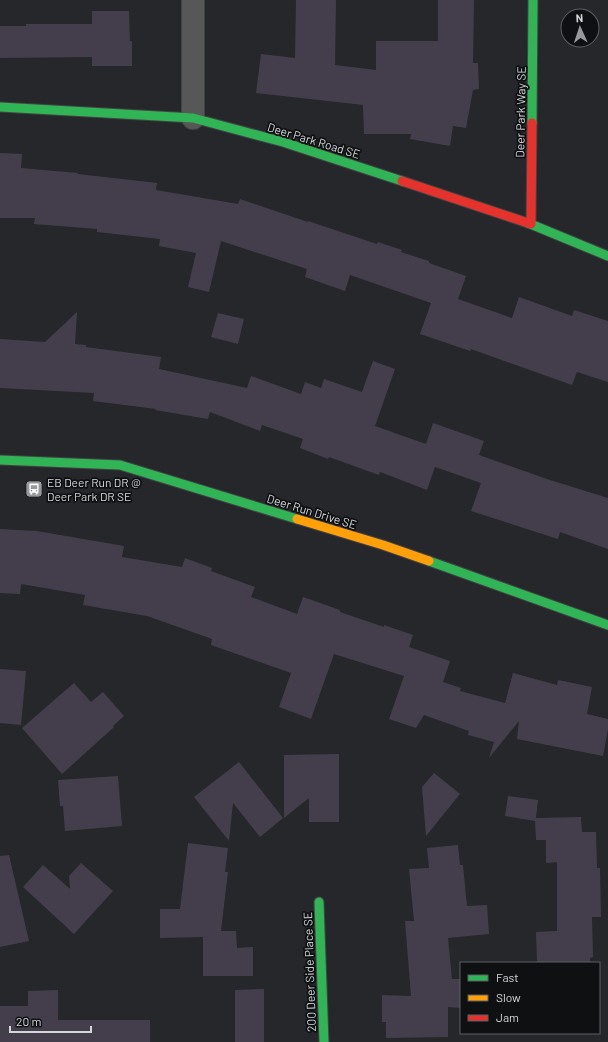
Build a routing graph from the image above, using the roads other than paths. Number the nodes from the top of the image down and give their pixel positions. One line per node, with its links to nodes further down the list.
1 (193, 0): 4 (street)
2 (534, 0): 5 (street, Deer Park Way SE)
3 (0, 107): 4 (street, Deer Park Road SE)
4 (192, 118): 5 (street, Deer Park Road SE)
5 (531, 224): 6 (street, Deer Park Road SE)
6 (608, 256)
7 (0, 460): 8 (street, Deer Run Drive SE)
8 (608, 625)
9 (319, 902): 10 (street, 200 Deer Side Place SE)
10 (324, 1042)

